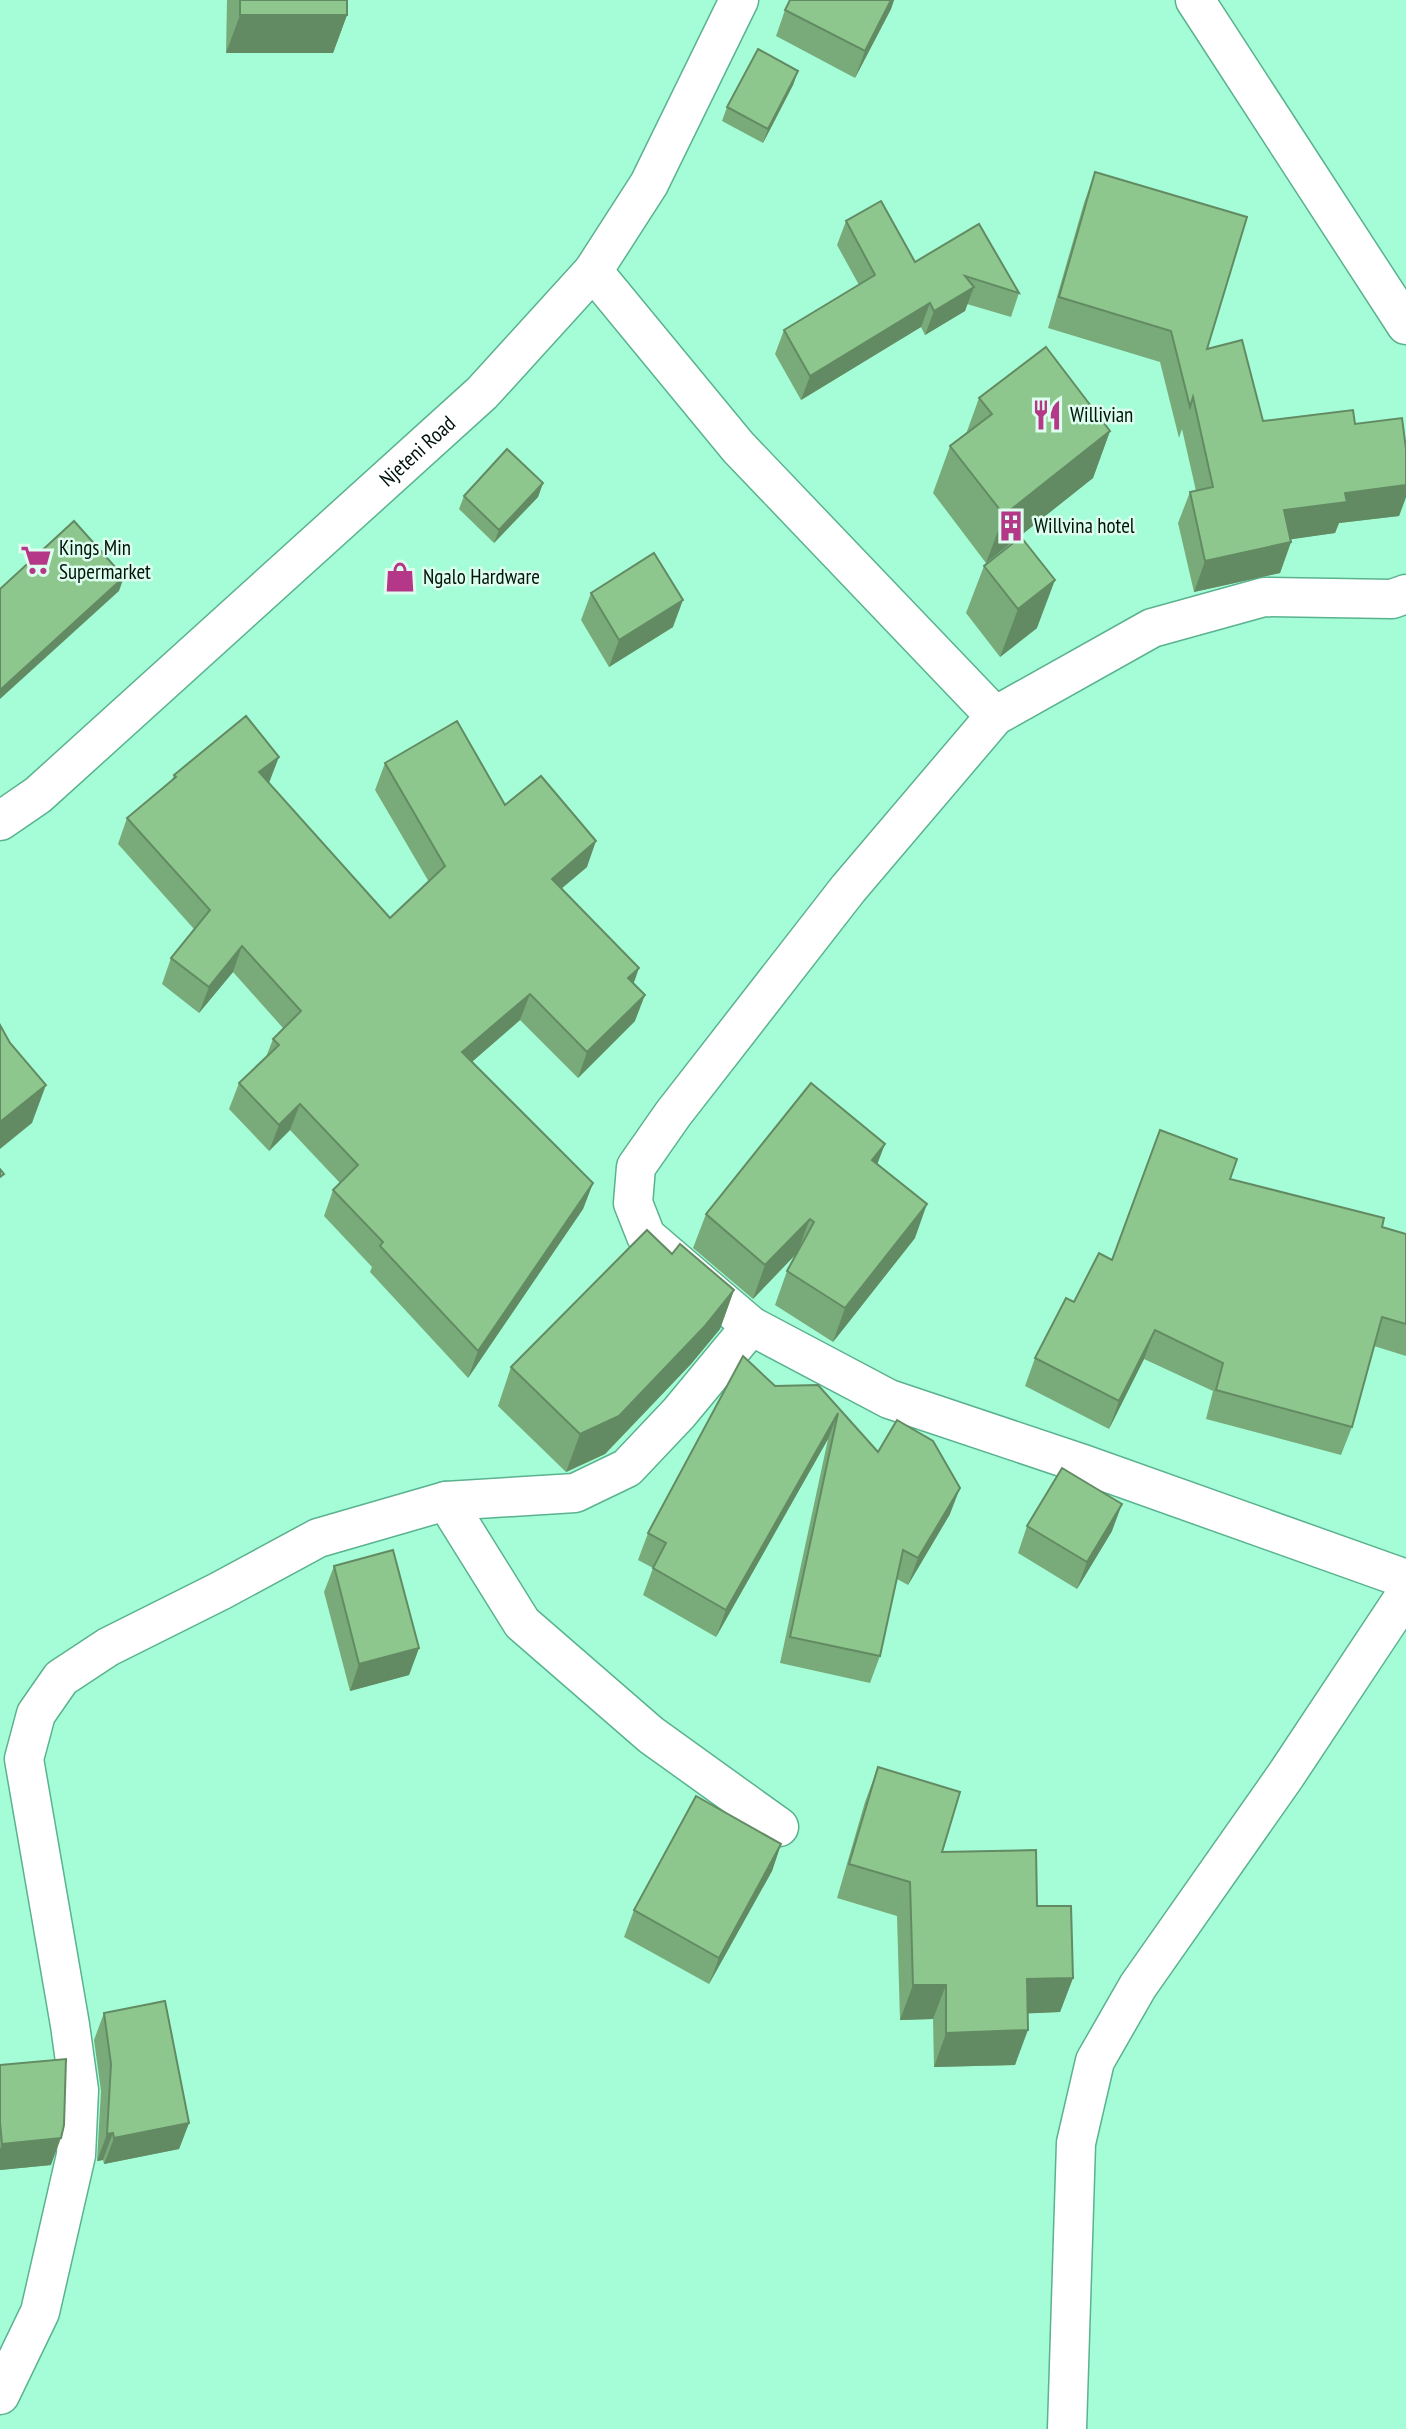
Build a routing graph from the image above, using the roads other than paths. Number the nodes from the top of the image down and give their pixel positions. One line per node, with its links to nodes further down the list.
1 (739, 0): 3 (street, Njeteni Road)
2 (1195, 0): 4 (street)
3 (593, 271): 6 (street); 7 (street, Njeteni Road)
4 (1406, 325)
5 (1401, 602): 6 (street)
6 (995, 716): 8 (street)
7 (0, 821)
8 (751, 1326): 9 (street); 10 (street)
9 (446, 1501): 12 (street); 13 (street)
10 (1406, 1579)
11 (1406, 1594): 14 (street)
12 (779, 1827)
13 (0, 2395)
14 (1067, 2429)

